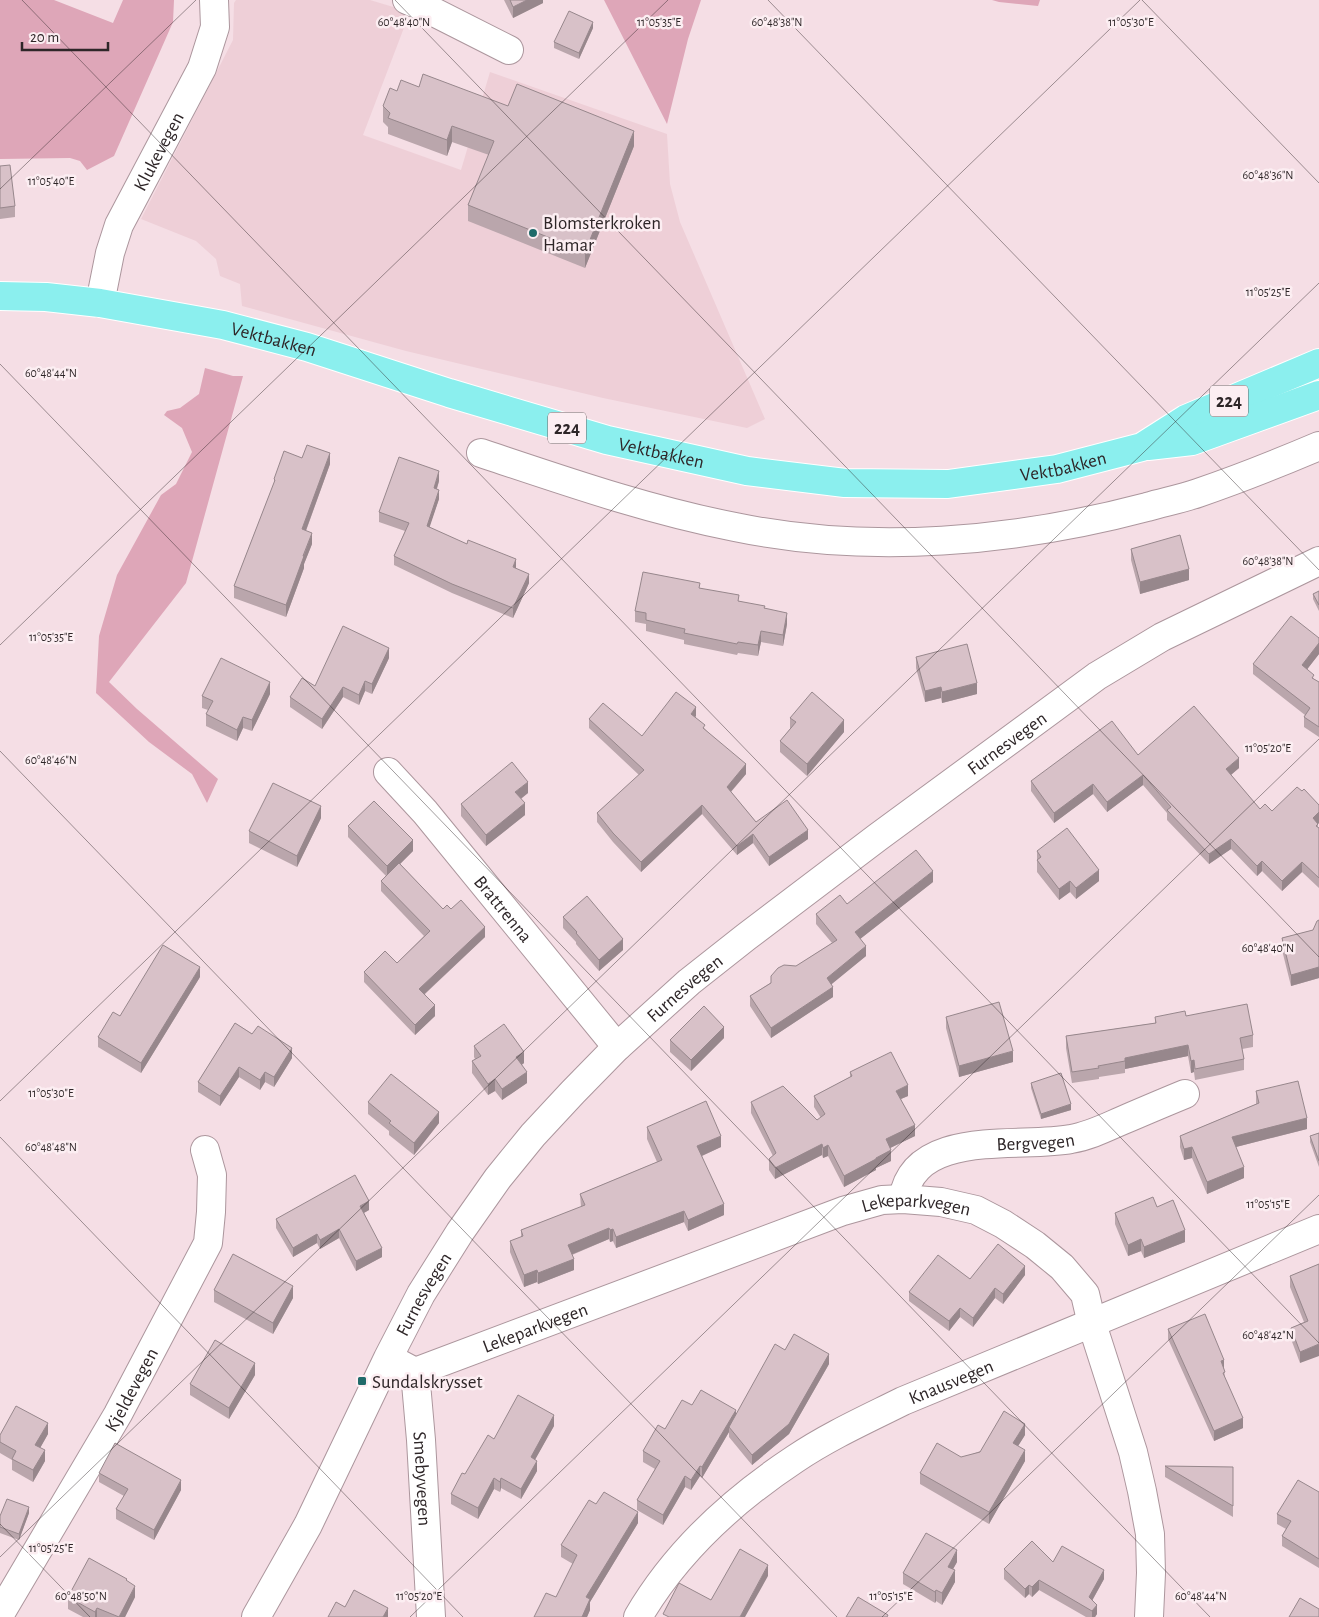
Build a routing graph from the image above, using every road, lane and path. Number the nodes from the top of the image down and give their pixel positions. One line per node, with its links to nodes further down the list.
1 (214, 0): 5 (street, Klukevegen)
2 (407, 0): 3 (street)
3 (509, 50)
4 (0, 296): 5 (main road, Vektbakken / 224)
5 (100, 303): 9 (main road, Vektbakken / 224)
6 (1319, 363): 9 (main road, Vektbakken / 224)
7 (1319, 396): 9 (main road, 224)
8 (1319, 446): 10 (street)
9 (1142, 447)
10 (481, 453)
11 (1319, 561): 13 (street, Furnesvegen)
12 (388, 772): 13 (street, Brattrenna)
13 (617, 1047): 19 (street, Furnesvegen)
14 (1184, 1094): 16 (street, Bergvegen)
15 (205, 1150): 21 (street, Kjeldevegen)
16 (903, 1198): 18 (street, Lekeparkvegen); 20 (street, Lekeparkvegen)
17 (1319, 1229): 18 (street, Knausvegen)
18 (1092, 1324): 24 (street, Knausvegen); 25 (street, Lekeparkvegen)
19 (388, 1358): 20 (street); 22 (street, Furnesvegen)
20 (415, 1372): 23 (street, Smebyvegen)
21 (0, 1614)
22 (256, 1617)
23 (431, 1617)
24 (638, 1617)
25 (1149, 1617)

